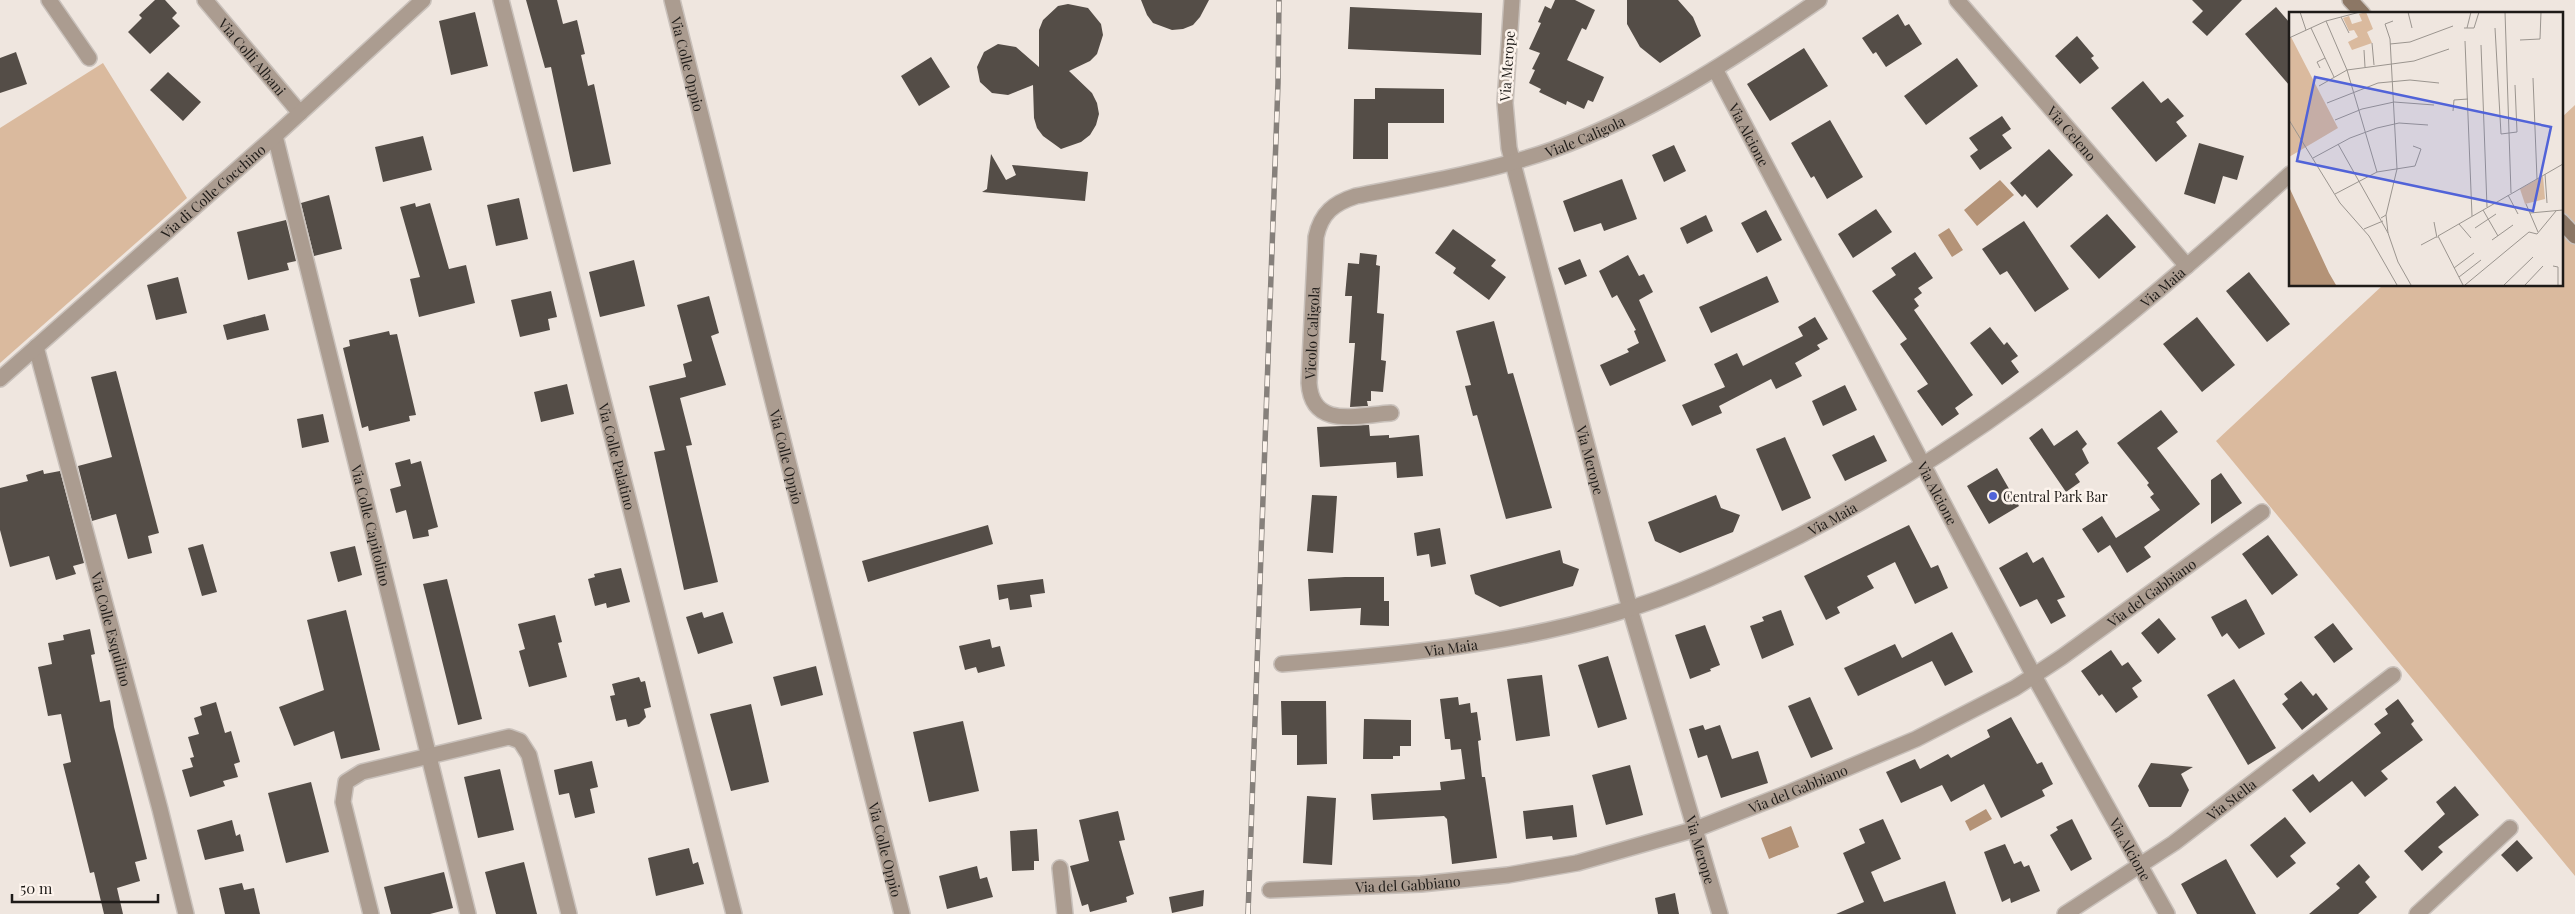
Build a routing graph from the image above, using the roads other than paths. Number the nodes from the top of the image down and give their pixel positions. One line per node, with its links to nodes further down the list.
1 (49, 0): 11 (street)
2 (205, 0): 13 (street, Via Colli Albani)
3 (424, 0): 13 (street, Via di Colle Cocchino)
4 (501, 0): 40 (street, Via Colle Palatino)
5 (672, 0): 41 (street, Via Colle Oppio)
6 (1512, 0): 15 (street, Via Merope)
7 (1819, 0): 12 (street, Viale Caligola)
8 (1957, 0): 20 (street, Via Celeno)
9 (2350, 0): 10 (main road)
10 (2361, 12)
11 (89, 58)
12 (1715, 69): 15 (street, Viale Caligola); 24 (street, Via Alcione)
13 (300, 113): 14 (street, Via di Colle Cocchino)
14 (275, 136): 21 (street, Via di Colle Cocchino); 30 (street, Via Colle Capitolino)
15 (1512, 162): 17 (street, Viale Caligola); 26 (street, Via Merope)
16 (2289, 175): 20 (street, Via Maia)
17 (1327, 211): 23 (street, Vicolo Caligola)
18 (2562, 222): 19 (main road)
19 (2575, 236)
20 (2188, 266): 24 (street, Via Maia)
21 (36, 347): 22 (street, Via di Colle Cocchino); 36 (street, Via Colle Esquilino)
22 (0, 379)
23 (1391, 413)
24 (1922, 467): 26 (street, Via Maia); 29 (street, Via Alcione)
25 (2262, 512): 29 (street, Via del Gabbiano)
26 (1630, 609): 27 (street, Via Maia); 32 (street, Via Merope)
27 (1282, 664)
28 (2393, 675): 33 (street, Via Stella)
29 (2034, 676): 32 (street, Via del Gabbiano); 33 (street, Via Alcione)
30 (430, 757): 37 (street); 38 (street, Via Colle Capitolino); 39 (street)
31 (2510, 828): 46 (street)
32 (1696, 829): 35 (street, Via del Gabbiano); 43 (street, Via Merope)
33 (2139, 867): 44 (street, Via Stella); 45 (street, Via Alcione)
34 (1060, 868): 42 (street)
35 (1270, 890)
36 (186, 914)
37 (371, 914)
38 (468, 914)
39 (569, 914)
40 (734, 914)
41 (902, 914)
42 (1065, 914)
43 (1720, 914)
44 (2065, 914)
45 (2167, 914)
46 (2417, 914)

